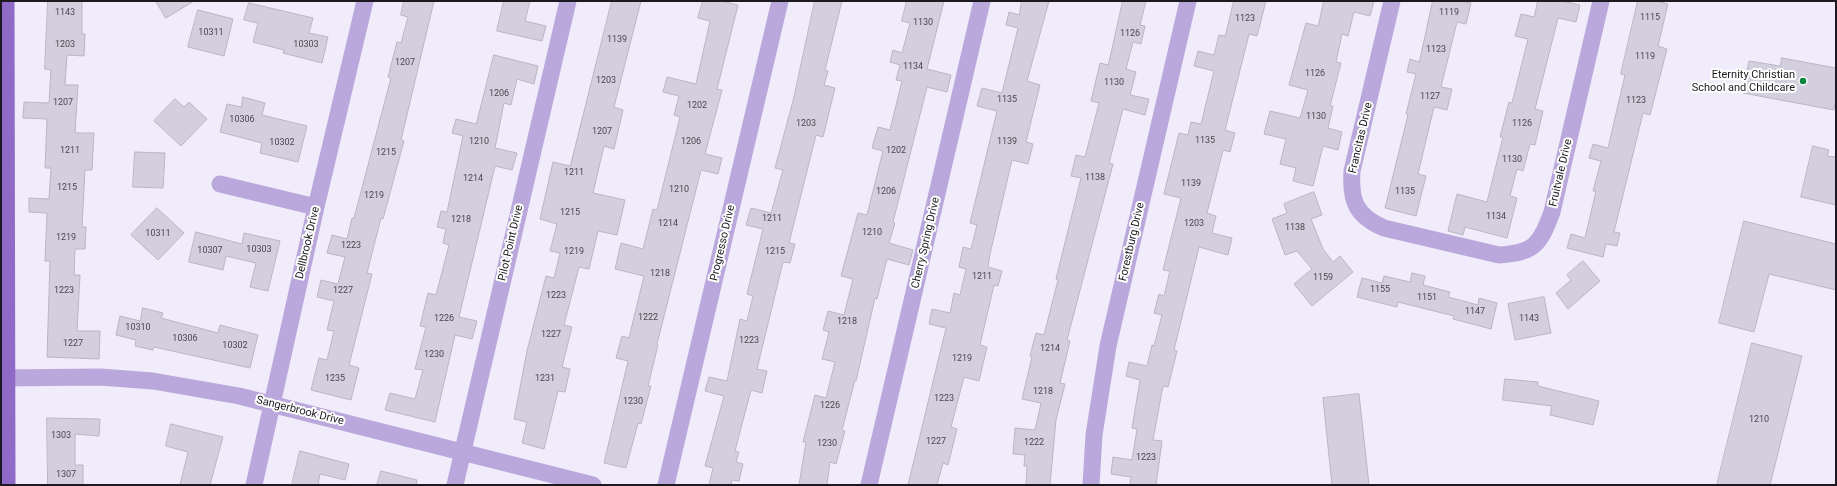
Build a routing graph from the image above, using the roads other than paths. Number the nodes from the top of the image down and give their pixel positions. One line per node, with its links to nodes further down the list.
1 (4, 1): 9 (main road)
2 (365, 1): 11 (street, Dellbrook Drive)
3 (568, 1): 15 (street, Pilot Point Drive)
4 (780, 1): 20 (street, Progresso Drive)
5 (982, 1): 21 (street, Cherry Spring Drive)
6 (1188, 1): 22 (street, Forestburg Drive)
7 (1392, 1): 12 (street, Francitas Drive)
8 (1601, 1): 12 (street, Fruitvale Drive)
9 (3, 88): 13 (main road)
10 (220, 184): 11 (street)
11 (316, 208): 14 (street, Dellbrook Drive)
12 (1440, 242)
13 (3, 378): 14 (street, Sangerbrook Drive); 16 (main road)
14 (272, 405): 15 (street, Sangerbrook Drive); 17 (street, Dellbrook Drive)
15 (462, 452): 18 (street, Pilot Point Drive); 19 (street, Sangerbrook Drive)
16 (5, 485)
17 (254, 485)
18 (455, 485)
19 (593, 485)
20 (666, 485)
21 (870, 485)
22 (1091, 485)

